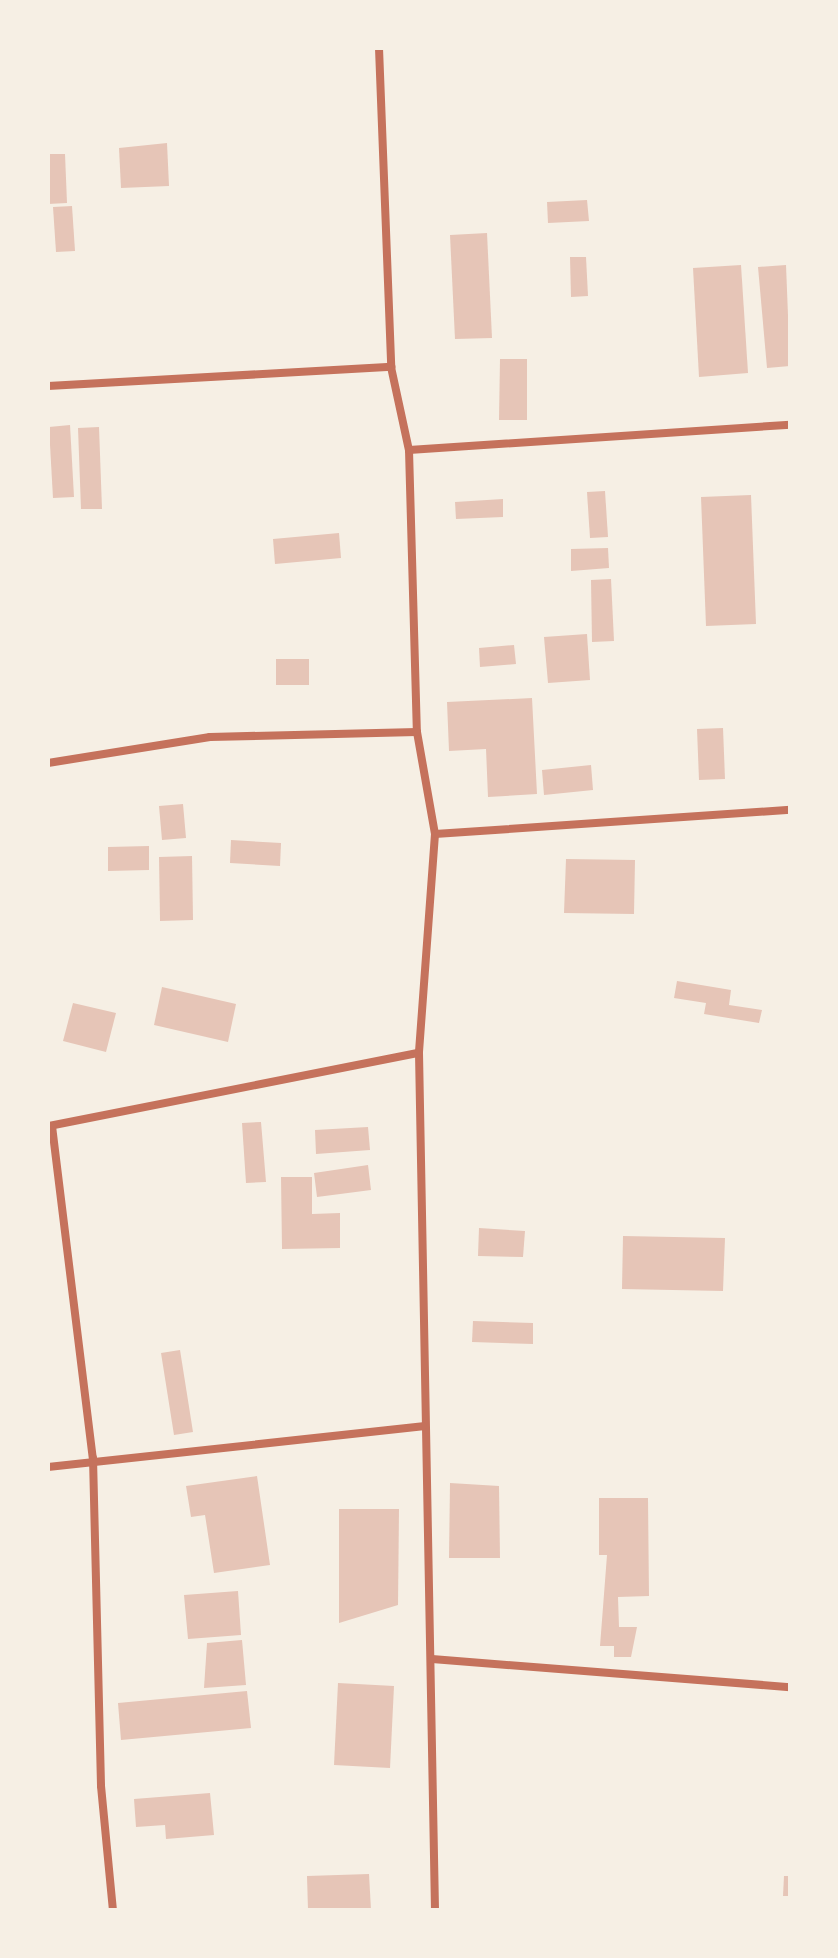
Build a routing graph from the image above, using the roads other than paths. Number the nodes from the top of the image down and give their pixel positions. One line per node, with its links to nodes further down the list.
1 (379, 48): 2 (street)
2 (391, 367): 3 (street); 5 (street)
3 (48, 386)
4 (790, 425): 5 (street)
5 (409, 450): 6 (street)
6 (417, 732): 7 (street); 9 (street)
7 (48, 763)
8 (790, 810): 9 (street)
9 (435, 834): 10 (street)
10 (419, 1053): 11 (street); 12 (street)
11 (50, 1126): 13 (street)
12 (423, 1426): 13 (street); 15 (street)
13 (93, 1458): 14 (street); 17 (street)
14 (48, 1467)
15 (432, 1659): 16 (street); 18 (street)
16 (790, 1687)
17 (113, 1910)
18 (435, 1910)

